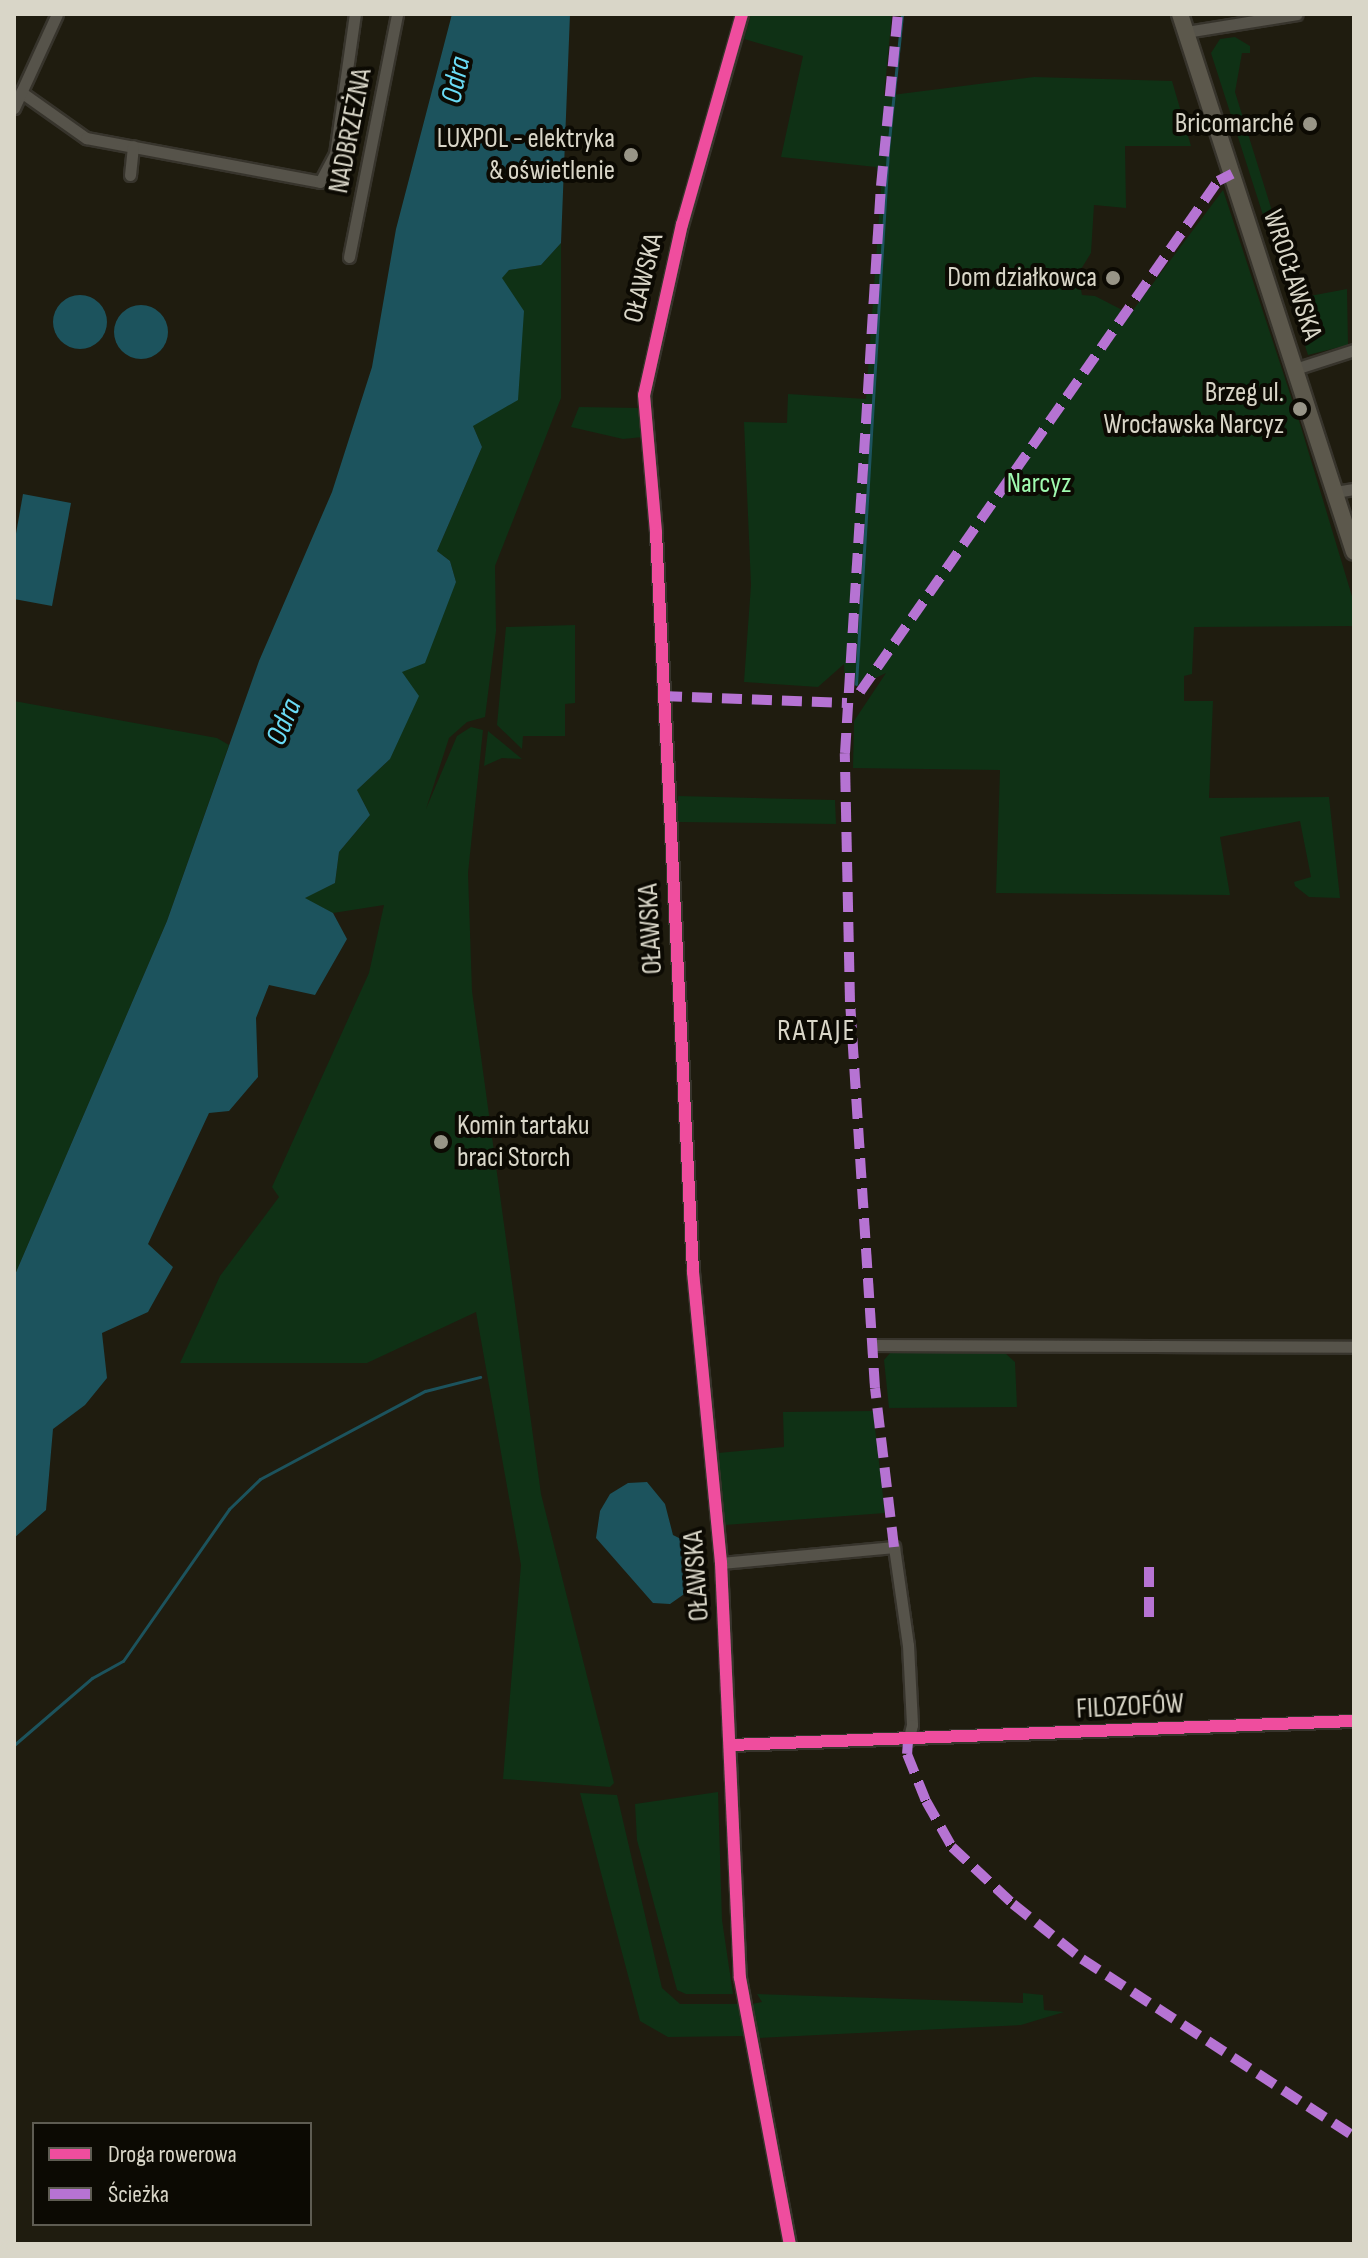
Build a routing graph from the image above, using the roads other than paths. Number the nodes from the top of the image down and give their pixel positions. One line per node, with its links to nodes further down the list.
1 (57, 14): 8 (street)
2 (355, 14): 10 (street)
3 (397, 14): 12 (street, NADBRZEŻNA)
4 (742, 14): 20 (street, OŁAWSKA)
5 (1180, 14): 7 (street, WROCŁAWSKA)
6 (1297, 14): 7 (street)
7 (1186, 32): 14 (street, WROCŁAWSKA)
8 (21, 92): 9 (street); 10 (street)
9 (14, 108)
10 (133, 146): 11 (street)
11 (130, 175)
12 (349, 257)
13 (1354, 350): 14 (street)
14 (1295, 369): 16 (street, WROCŁAWSKA)
15 (1354, 489): 16 (street)
16 (1335, 492): 17 (street, WROCŁAWSKA)
17 (1354, 552)
18 (876, 1345): 19 (street)
19 (1354, 1347)
20 (721, 1563): 22 (street, OŁAWSKA); 23 (street, OŁAWSKA)
21 (1354, 1721): 22 (street, FILOZOFÓW)
22 (908, 1741): 23 (street, FILOZOFÓW)
23 (731, 1745): 24 (street, OŁAWSKA)
24 (790, 2244)

